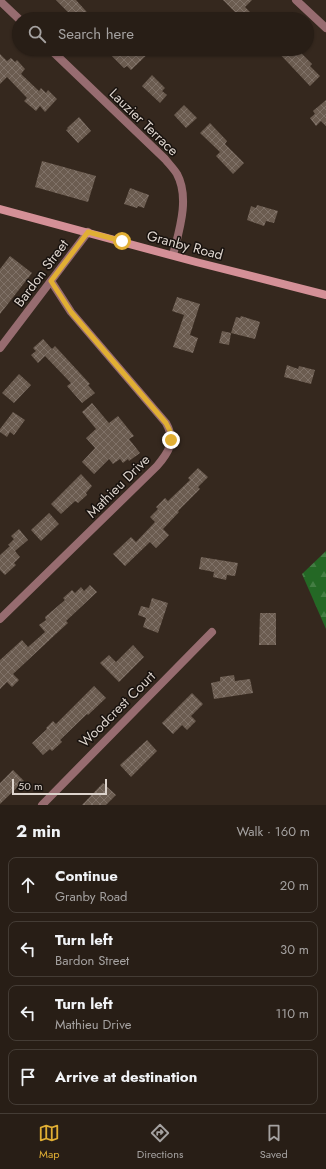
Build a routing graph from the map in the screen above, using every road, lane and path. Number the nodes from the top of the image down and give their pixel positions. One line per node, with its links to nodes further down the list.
1 (296, 0): 3 (street)
2 (0, 1): 4 (street)
3 (309, 12)
4 (12, 13)
5 (314, 17): 6 (street)
6 (326, 28)
7 (57, 56): 10 (street, Lauzier Terrace)
8 (0, 209): 9 (main road, Granby Road)
9 (88, 232): 10 (main road, Granby Road); 11 (street, Bardon Street)
10 (173, 255): 12 (main road, Granby Road)
11 (51, 281): 13 (street, Bardon Street); 14 (street, Mathieu Drive)
12 (326, 295)
13 (0, 348)
14 (0, 619)
15 (212, 632): 16 (street, Woodcrest Court)
16 (42, 805)

